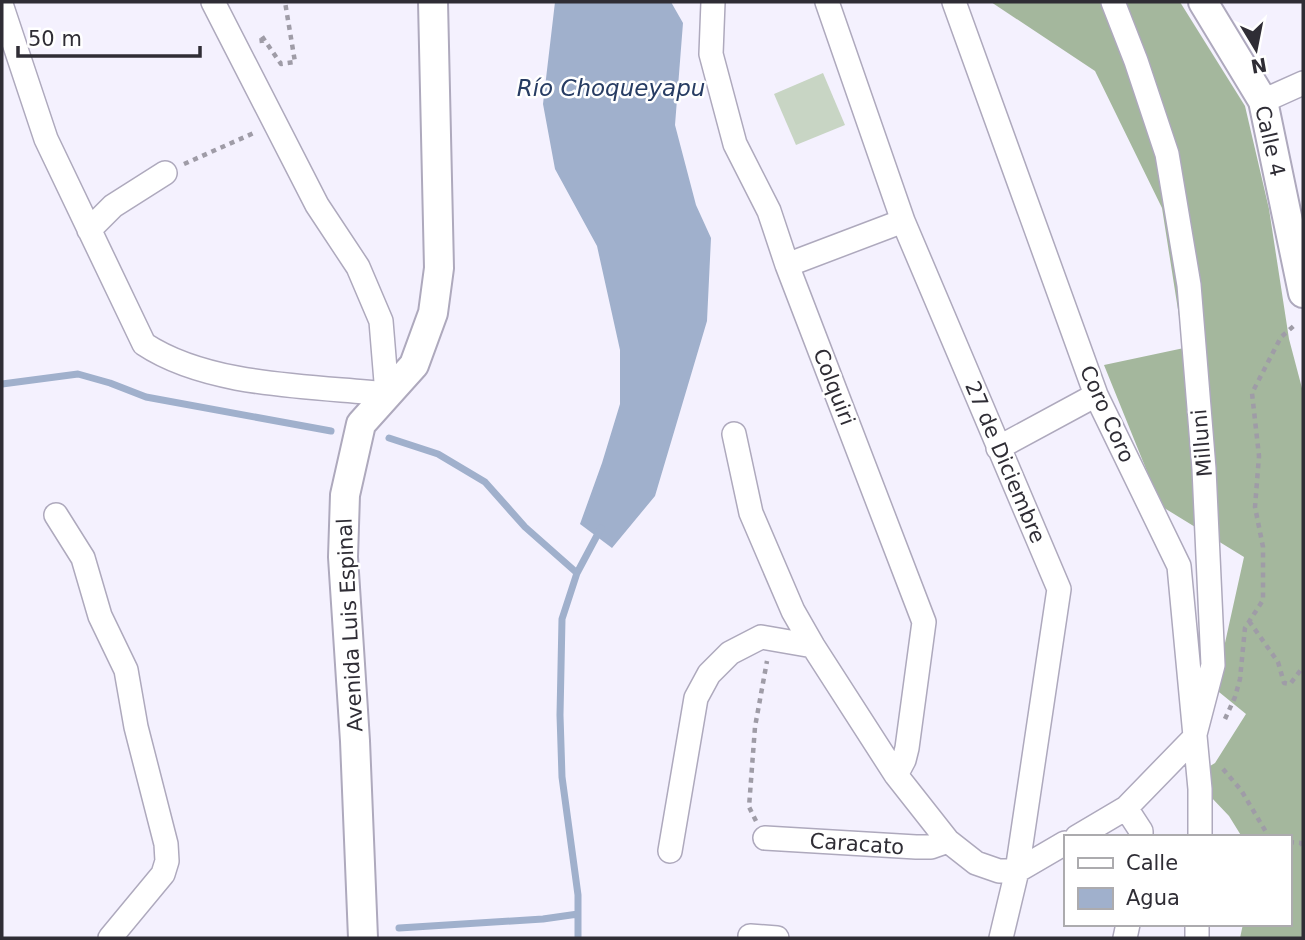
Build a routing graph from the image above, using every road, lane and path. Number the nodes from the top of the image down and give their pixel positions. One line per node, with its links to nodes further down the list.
1 (212, 2): 13 (street)
2 (285, 2): 10 (path)
3 (433, 2): 20 (street, Avenida Luis Espinal)
4 (713, 2): 17 (street, Colquiri)
5 (827, 2): 15 (street, 27 de Diciembre)
6 (954, 2): 21 (street, Coro Coro)
7 (1112, 2): 29 (street, Milluni)
8 (1203, 2): 12 (street, Calle 4)
9 (2, 7): 16 (street)
10 (262, 47)
11 (1303, 83): 12 (street)
12 (1263, 101): 18 (street, Calle 4)
13 (275, 123): 14 (path); 20 (street)
14 (164, 173): 16 (street)
15 (903, 221): 17 (street); 23 (street, 27 de Diciembre)
16 (89, 230): 20 (street)
17 (787, 265): 30 (street, Colquiri)
18 (1303, 293)
19 (1296, 324): 25 (path)
20 (387, 394): 43 (street, Avenida Luis Espinal)
21 (1096, 395): 23 (street); 29 (street, Coro Coro)
22 (734, 434): 27 (street)
23 (998, 448): 40 (street, 27 de Diciembre)
24 (56, 515): 42 (street)
25 (1249, 621): 28 (path); 29 (path)
26 (771, 639): 27 (street); 36 (path); 39 (street)
27 (813, 646): 30 (street)
28 (1303, 667)
29 (1194, 738): 31 (street, Milluni); 34 (street, Coro Coro); 35 (path)
30 (896, 775): 37 (street)
31 (1126, 808): 32 (street, Milluni); 33 (street)
32 (1080, 835)
33 (1141, 835)
34 (1200, 835)
35 (1268, 835)
36 (765, 838): 37 (street, Caracato)
37 (948, 841): 40 (street)
38 (1064, 844): 40 (street)
39 (670, 851)
40 (1017, 872): 45 (street, 27 de Diciembre)
41 (750, 936): 44 (street)
42 (110, 938)
43 (363, 938)
44 (777, 938)
45 (1001, 938)

